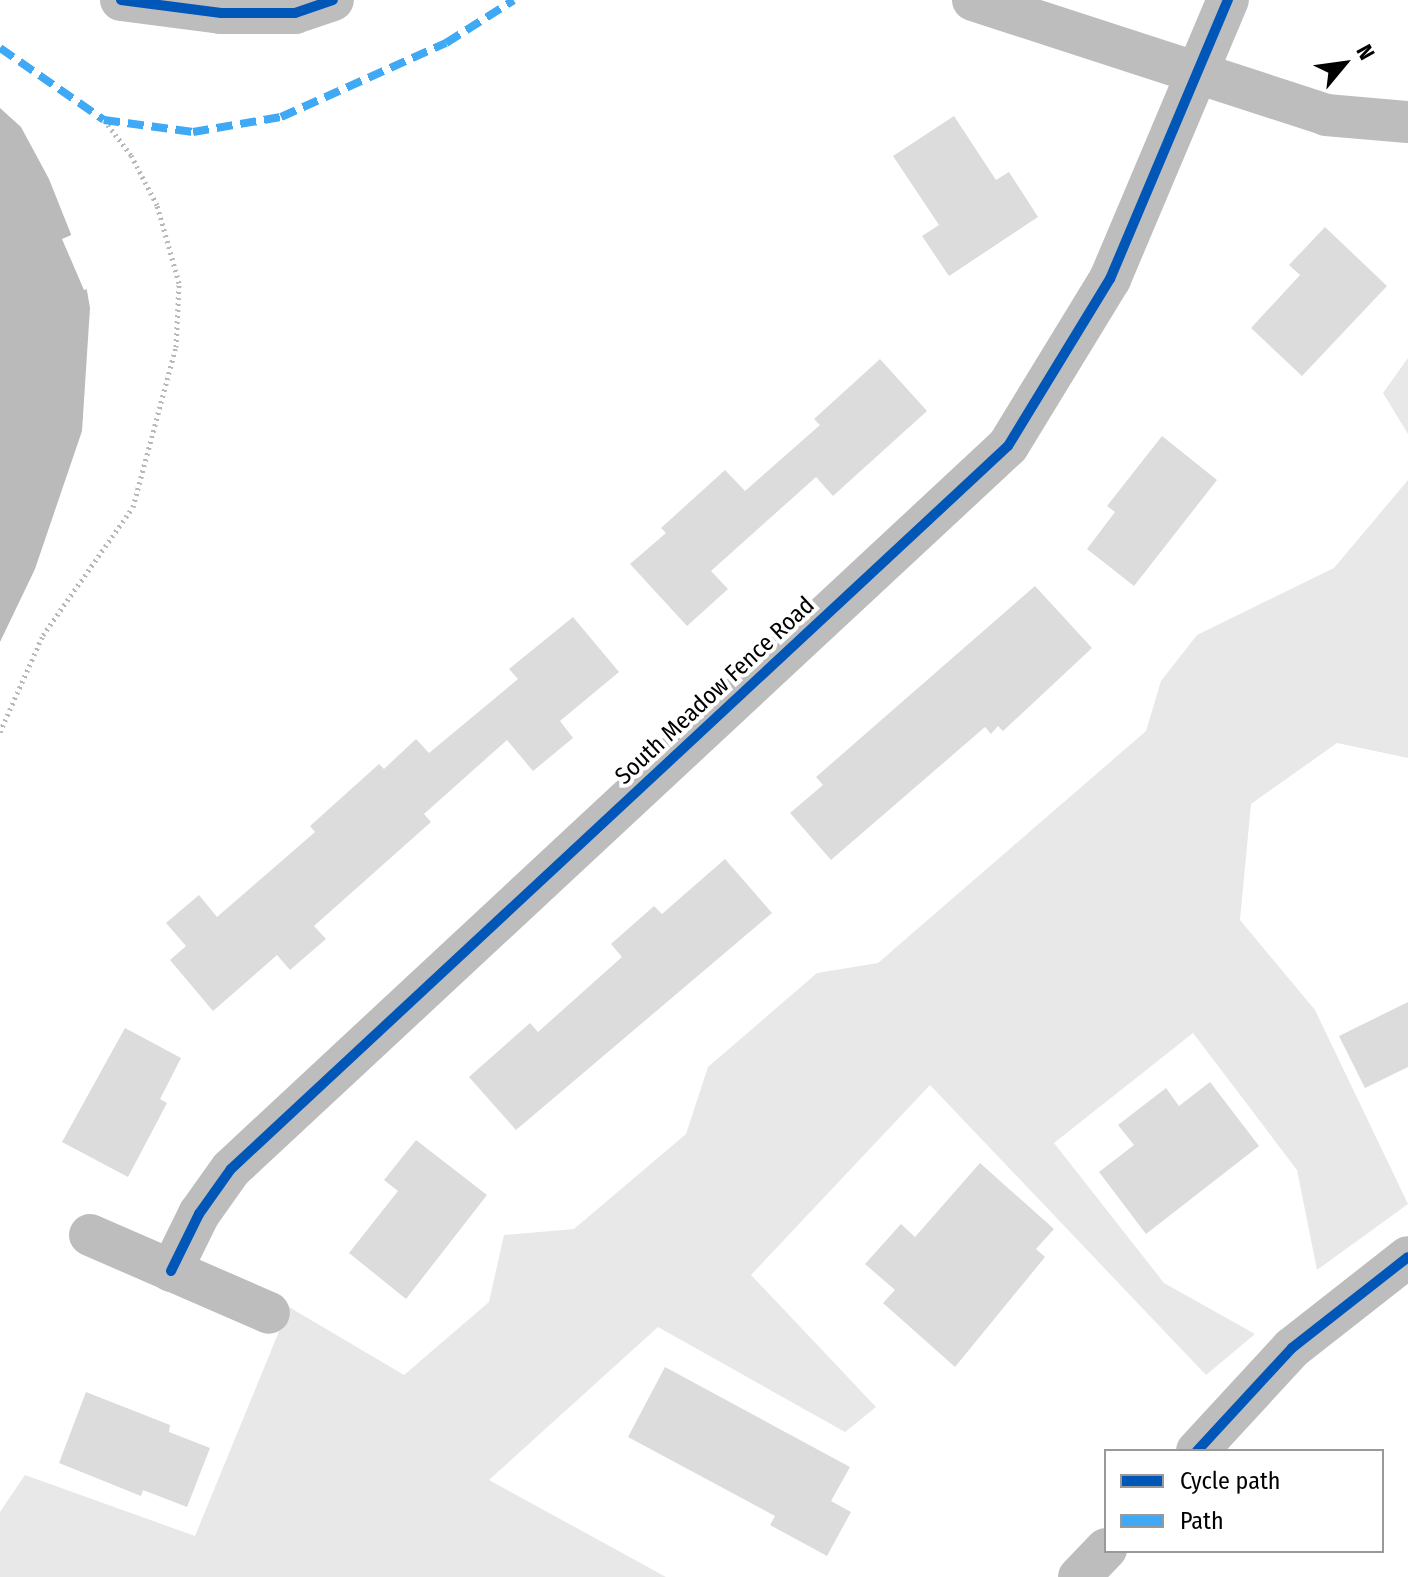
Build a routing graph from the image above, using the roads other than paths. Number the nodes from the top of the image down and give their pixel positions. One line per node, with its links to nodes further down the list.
1 (121, 0): 2 (street)
2 (333, 0)
3 (973, 0): 5 (street)
4 (1228, 0): 5 (street, South Meadow Fence Road)
5 (1198, 77): 6 (street); 9 (street, South Meadow Fence Road)
6 (1408, 122)
7 (90, 1235): 9 (street)
8 (1408, 1257): 11 (street)
9 (171, 1271): 10 (street)
10 (269, 1313)
11 (1199, 1449)
12 (1104, 1551): 13 (street)
13 (1079, 1577)

